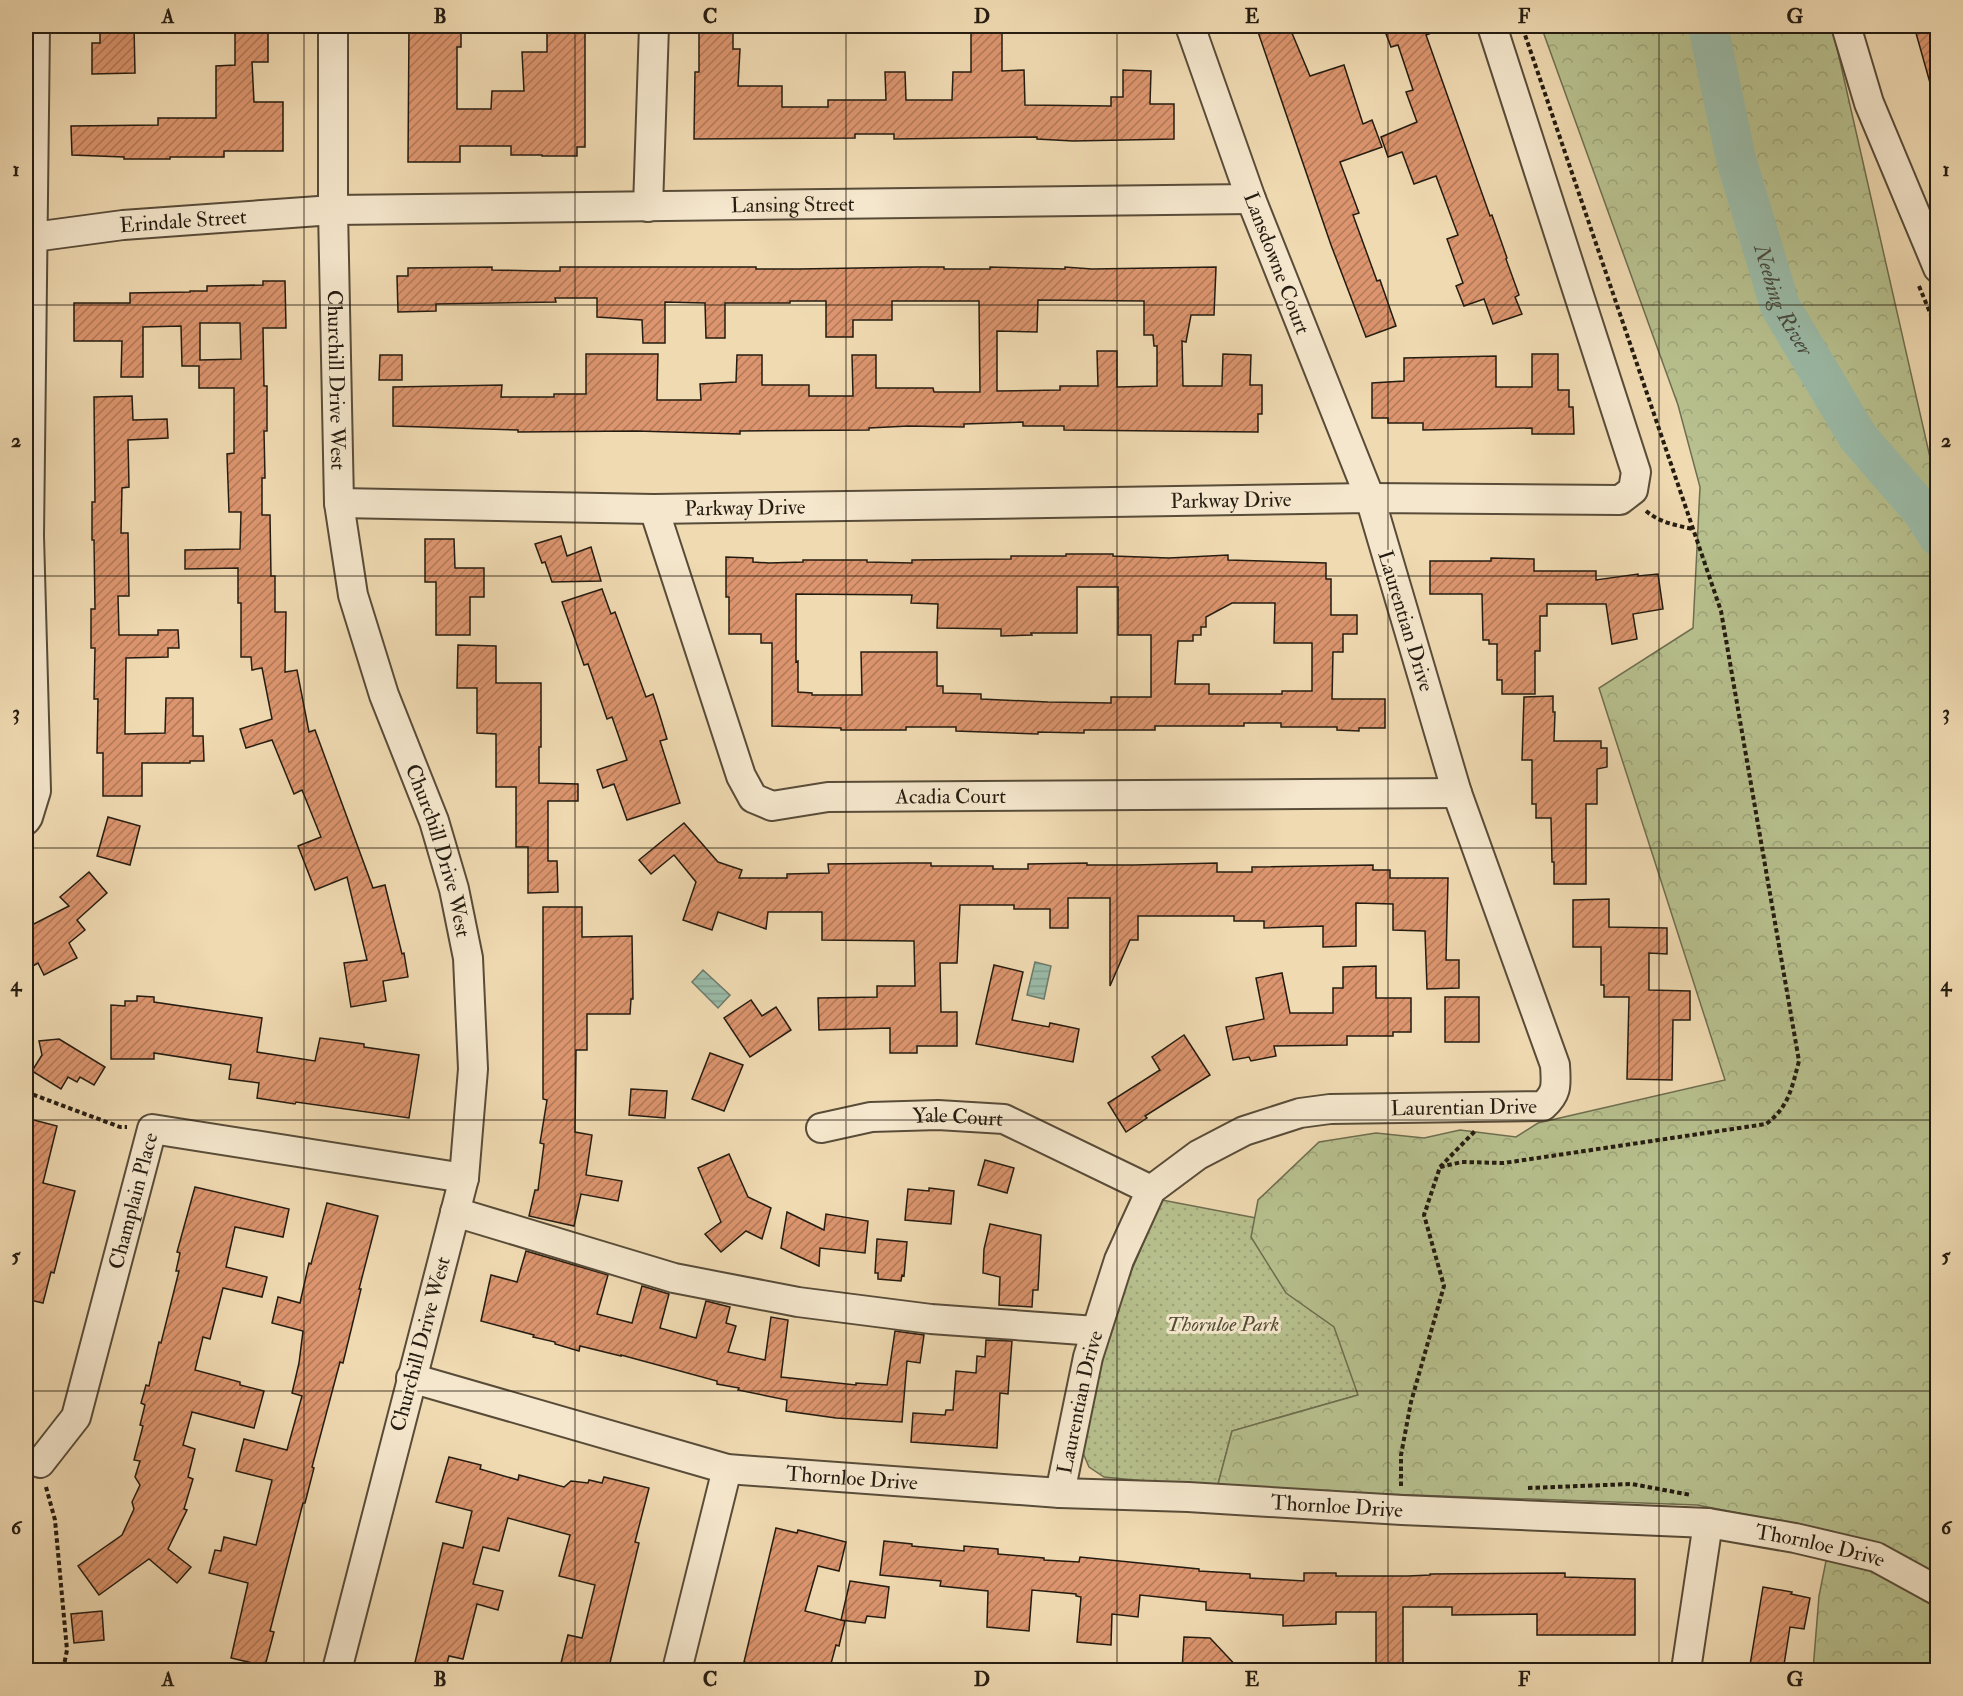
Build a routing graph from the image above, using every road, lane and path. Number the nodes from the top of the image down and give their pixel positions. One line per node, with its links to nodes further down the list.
1 (34, 26): 11 (street)
2 (333, 26): 10 (street, Churchill Drive West)
3 (654, 26): 9 (street)
4 (1190, 26): 8 (street, Lansdowne Court)
5 (1492, 26): 13 (street)
6 (1522, 26): 17 (path)
7 (1846, 26): 12 (street)
8 (1251, 199): 9 (street, Lansing Street); 14 (street, Lansdowne Court)
9 (648, 207): 10 (street, Lansing Street)
10 (333, 210): 11 (street, Erindale Street); 15 (street, Churchill Drive West)
11 (29, 238): 18 (street)
12 (1938, 268)
13 (1627, 495): 14 (street, Parkway Drive); 17 (path)
14 (1370, 498): 16 (street, Parkway Drive); 19 (street, Laurentian Drive)
15 (339, 503): 16 (street, Parkway Drive); 26 (street, Churchill Drive West)
16 (654, 509): 19 (street, Acadia Court)
17 (1693, 528): 25 (path)
18 (27, 536): 20 (street)
19 (1457, 793): 22 (street, Laurentian Drive)
20 (26, 820)
21 (26, 1092): 24 (path)
22 (1498, 1108): 25 (path); 27 (street, Laurentian Drive)
23 (821, 1128): 27 (street, Yale Court)
24 (152, 1129): 26 (street, Champlain Place); 31 (street, Champlain Place)
25 (1440, 1167): 34 (path)
26 (464, 1178): 28 (street, Churchill Drive West)
27 (1151, 1190): 29 (street, Laurentian Drive)
28 (455, 1212): 29 (street); 30 (street, Churchill Drive West)
29 (1096, 1331): 35 (street, Laurentian Drive)
30 (411, 1378): 32 (street, Thornloe Drive); 41 (street, Churchill Drive West)
31 (40, 1462): 40 (path)
32 (727, 1469): 35 (street, Thornloe Drive); 42 (street)
33 (1516, 1488): 36 (path)
34 (1401, 1492)
35 (1060, 1493): 36 (street, Thornloe Drive)
36 (1705, 1510): 39 (street, Thornloe Drive); 43 (street)
37 (1927, 1554): 38 (path)
38 (1938, 1558)
39 (1938, 1591)
40 (63, 1671)
41 (337, 1671)
42 (676, 1671)
43 (1686, 1671)

